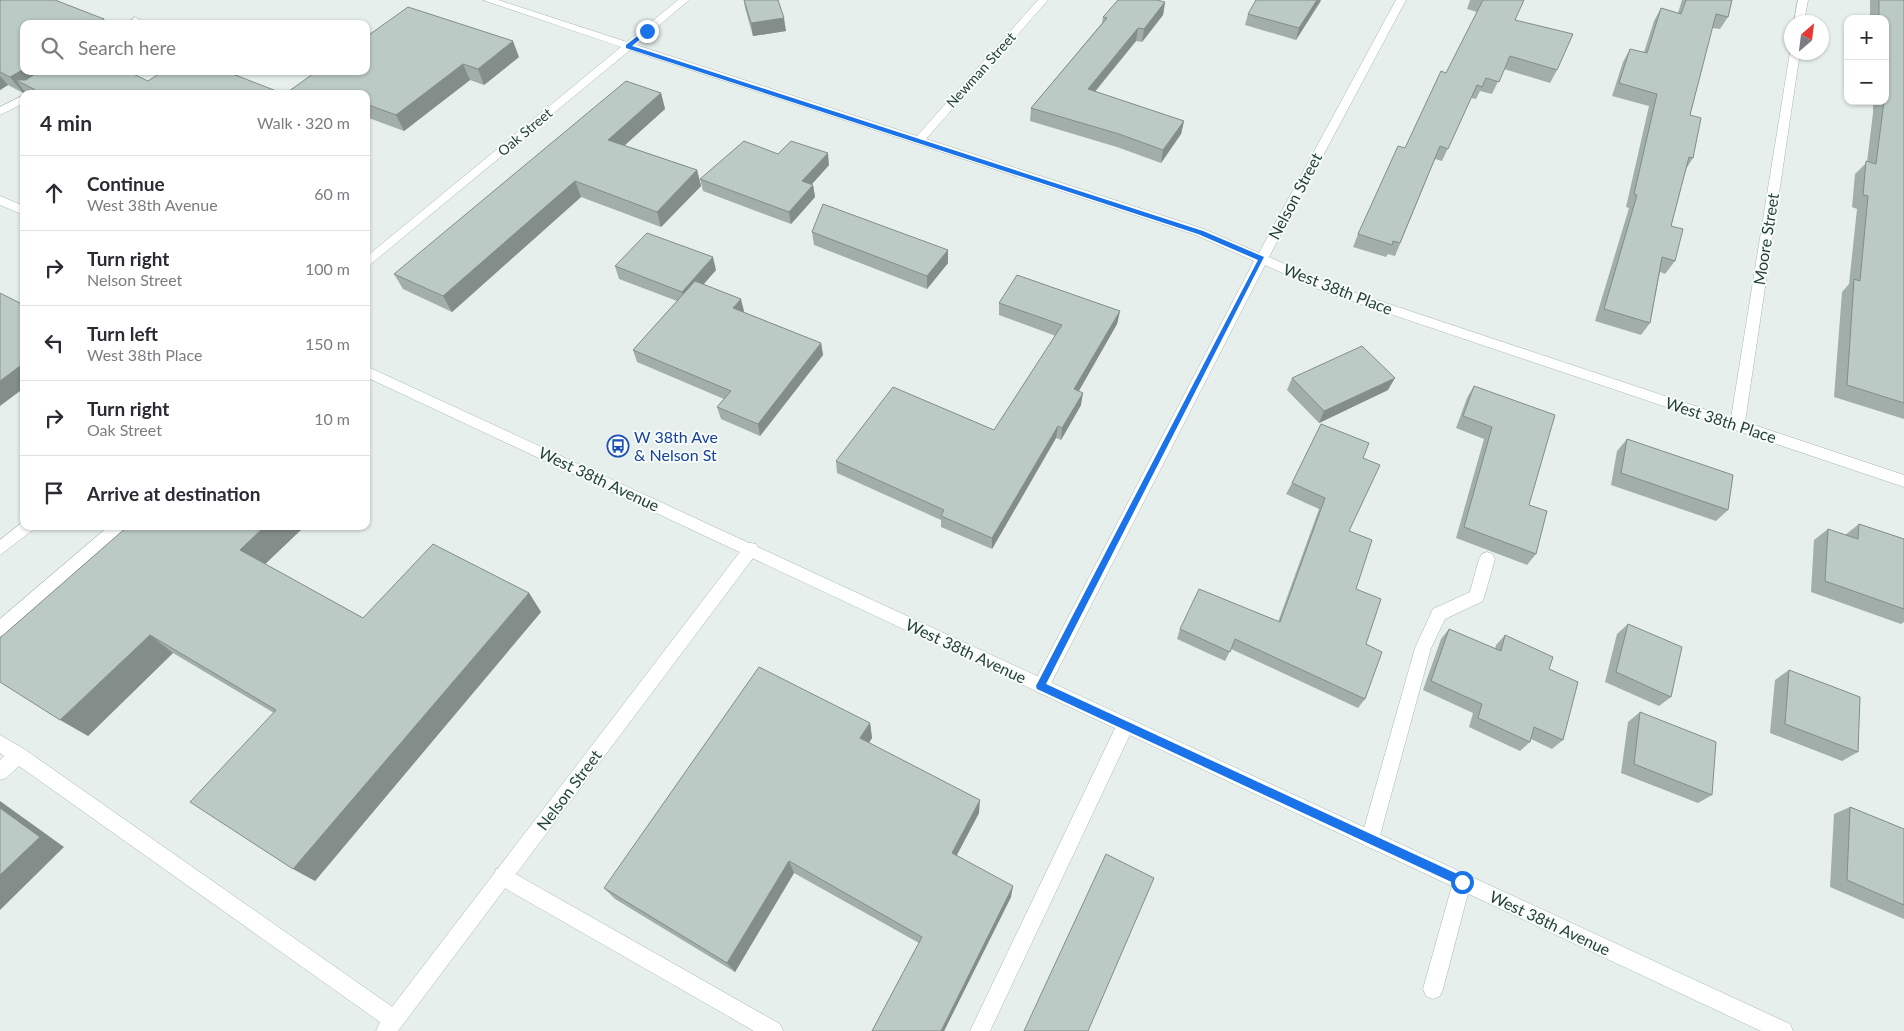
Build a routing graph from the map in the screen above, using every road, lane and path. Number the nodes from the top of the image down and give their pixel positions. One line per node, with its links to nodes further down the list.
1 (488, 0): 7 (street, West 38th Place)
2 (684, 0): 7 (street, Oak Street)
3 (1043, 0): 11 (street, Newman Street)
4 (1401, 0): 14 (street, Nelson Street)
5 (1803, 0): 6 (street)
6 (1800, 15)
7 (628, 47): 11 (street, West 38th Place); 15 (street, Oak Street)
8 (1793, 60): 17 (street, Moore Street)
9 (20, 100): 10 (street)
10 (0, 112)
11 (919, 140): 14 (street, West 38th Place)
12 (0, 200): 13 (street)
13 (20, 209)
14 (1262, 259): 17 (street, West 38th Place); 25 (street, Nelson Street)
15 (370, 261)
16 (370, 373): 22 (street, West 38th Avenue)
17 (1737, 425): 18 (street, West 38th Place)
18 (1904, 481)
19 (23, 530): 21 (street)
20 (115, 530): 24 (street)
21 (0, 549)
22 (751, 549): 25 (street, West 38th Avenue); 31 (street, Nelson Street)
23 (1487, 559): 30 (street)
24 (0, 629)
25 (1041, 686): 26 (street, West 38th Avenue)
26 (1125, 726): 30 (street, West 38th Avenue); 36 (street)
27 (0, 742): 28 (street)
28 (18, 755): 29 (street); 34 (street)
29 (0, 772)
30 (1370, 839): 32 (street, West 38th Avenue)
31 (503, 876): 34 (street, Nelson Street); 35 (street)
32 (1462, 882): 33 (street); 37 (street, West 38th Avenue)
33 (1433, 989)
34 (390, 1026)
35 (773, 1031)
36 (980, 1031)
37 (1783, 1031)

